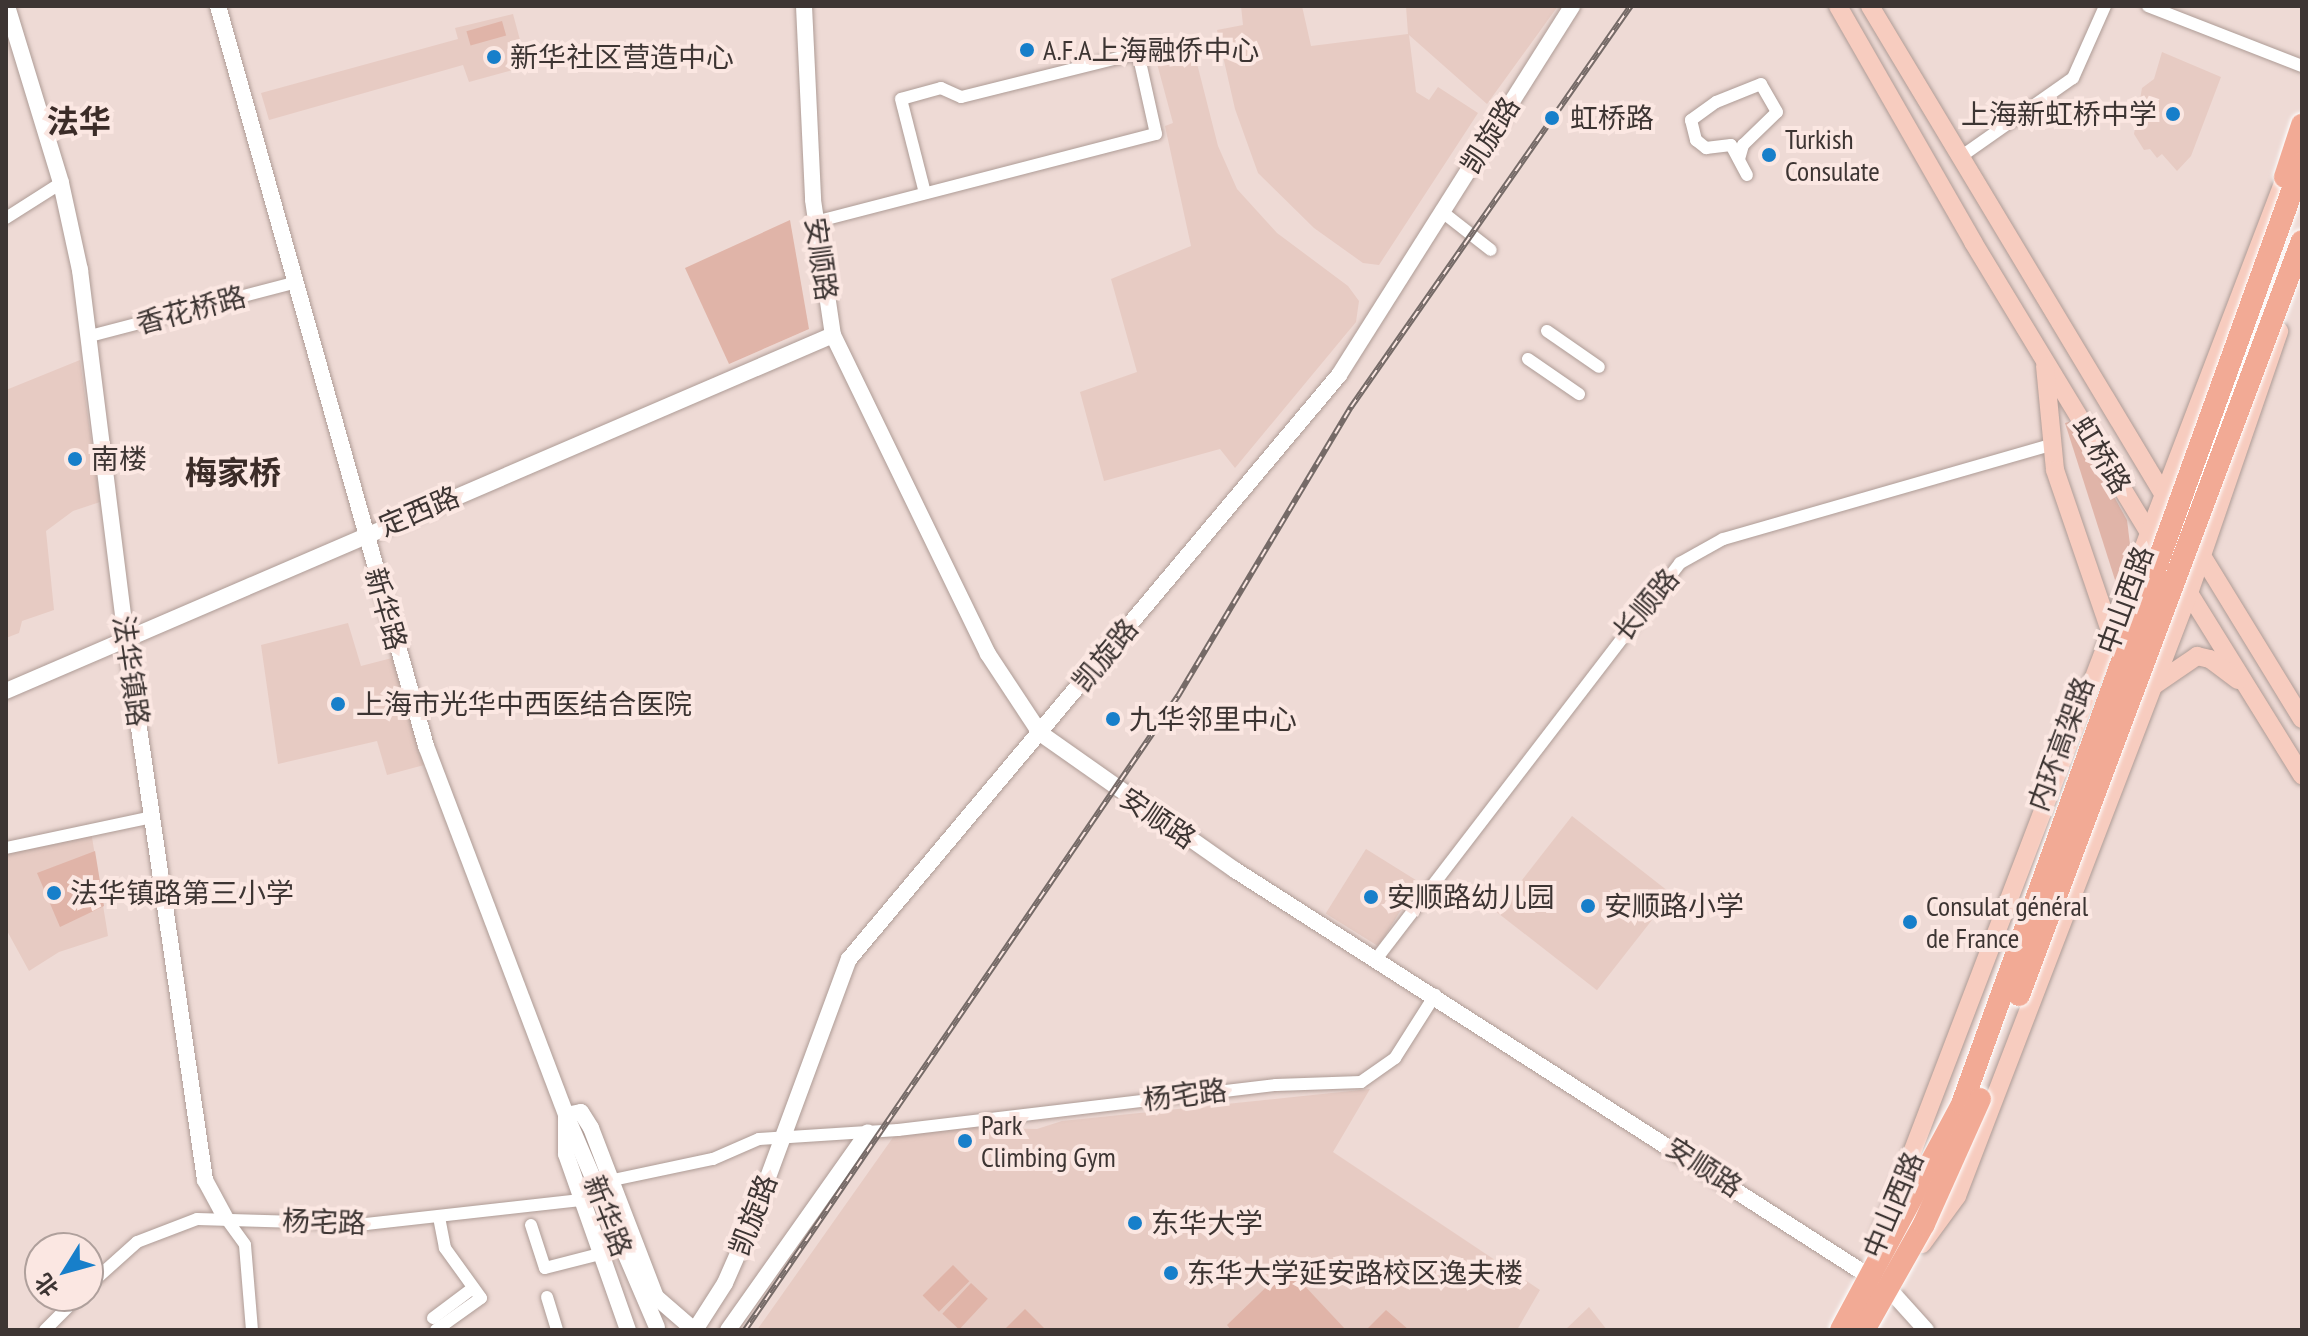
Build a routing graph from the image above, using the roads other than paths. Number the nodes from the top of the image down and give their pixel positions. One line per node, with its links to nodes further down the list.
1 (7, 6): 17 (street, 法华镇路)
2 (218, 6): 27 (street, 新华路)
3 (804, 6): 21 (street, 安顺路)
4 (1572, 6): 19 (street, 凯旋路)
5 (1581, 6): 19 (street, 凯旋路)
6 (1838, 6): 32 (main road, 虹桥路)
7 (1870, 6): 13 (main road, 虹桥路)
8 (2105, 6): 13 (street)
9 (2148, 6): 10 (street)
10 (2302, 66)
11 (2302, 125): 25 (highway, bridge)
12 (2302, 133): 36 (main road, 中山西路)
13 (1959, 158): 37 (main road, 虹桥路)
14 (1739, 159): 14 (street); 16 (street)
15 (2302, 163): 25 (highway, 内环高架路, bridge)
16 (1747, 175)
17 (61, 183): 20 (street); 30 (street, 法华镇路)
18 (925, 193): 18 (street); 21 (street)
19 (1445, 214): 23 (street, 凯旋路); 24 (street); 49 (street, 凯旋路)
20 (6, 218)
21 (815, 222): 29 (street, 安顺路)
22 (2302, 241): 81 (highway, 内环高架路, bridge)
23 (1434, 242)
24 (1491, 250)
25 (2268, 255): 58 (highway, 内环高架路, bridge)
26 (2302, 264): 41 (main road, 中山西路)
27 (293, 283): 30 (street, 香花桥路); 40 (street, 新华路)
28 (1547, 331): 33 (street)
29 (833, 335): 40 (street, 定西路); 49 (street, 安顺路)
30 (90, 336): 43 (street, 法华镇路)
31 (1528, 359): 34 (street)
32 (2044, 359): 35 (main road); 39 (main road, 虹桥路)
33 (1599, 367)
34 (1579, 394)
35 (2051, 445): 44 (main road); 53 (street, 长顺路)
36 (2179, 455): 37 (main road); 38 (main road, 中山西路)
37 (2145, 466): 38 (main road, 虹桥路)
38 (2164, 495): 39 (main road, 中山西路); 41 (main road, 虹桥路)
39 (2149, 534): 42 (main road, 虹桥路); 44 (main road, 中山西路)
40 (364, 535): 43 (street, 定西路); 55 (street, 新华路)
41 (2202, 556): 42 (main road, 中山西路); 48 (main road, 虹桥路)
42 (2189, 593): 45 (main road, 中山西路); 46 (main road, 虹桥路)
43 (126, 639): 47 (street, 定西路); 51 (street, 法华镇路)
44 (2113, 639): 66 (main road, 中山西路)
45 (2153, 686): 46 (main road); 67 (main road, 中山西路)
46 (2247, 688): 50 (main road, 虹桥路)
47 (6, 691)
48 (2302, 719)
49 (1040, 733): 53 (street, 安顺路); 57 (street, 凯旋路)
50 (2302, 775)
51 (152, 817): 52 (street); 61 (street, 法华镇路)
52 (6, 848)
53 (1377, 958): 54 (street, 安顺路)
54 (1435, 995): 56 (street, 杨宅路); 66 (street, 安顺路)
55 (566, 1115): 59 (street); 60 (street); 71 (street, 新华路)
56 (868, 1132): 57 (street, 杨宅路); 77 (street)
57 (782, 1137): 59 (street, 杨宅路); 76 (street, 凯旋路)
58 (1937, 1157): 78 (highway, bridge); 80 (highway, 内环高架路, bridge)
59 (613, 1180): 76 (street)
60 (581, 1200): 62 (street, 杨宅路); 64 (street)
61 (225, 1217): 62 (street, 杨宅路); 65 (street, 杨宅路); 73 (street, 法华镇路)
62 (439, 1218): 70 (street)
63 (531, 1225): 64 (street)
64 (600, 1254): 75 (street)
65 (104, 1270)
66 (1864, 1274): 67 (street, 安顺路); 79 (main road, 中山西路)
67 (1889, 1289): 81 (main road, 中山西路); 82 (street, 安顺路)
68 (547, 1297): 74 (street)
69 (63, 1312): 72 (street)
70 (435, 1324)
71 (657, 1327)
72 (45, 1330)
73 (252, 1330)
74 (557, 1330)
75 (628, 1330)
76 (694, 1330)
77 (728, 1330)
78 (1824, 1330)
79 (1832, 1330)
80 (1841, 1330)
81 (1864, 1330)
82 (1926, 1330)

